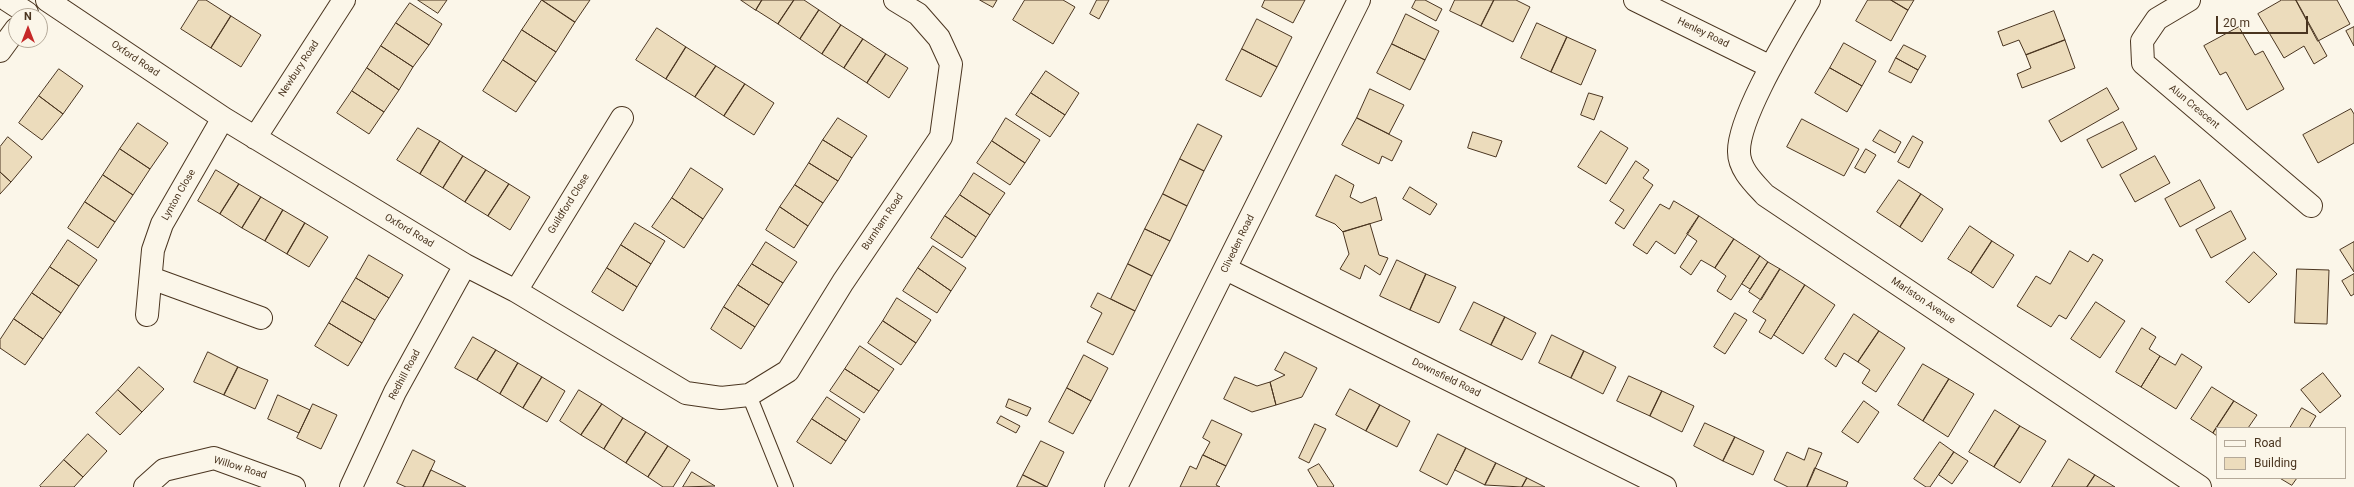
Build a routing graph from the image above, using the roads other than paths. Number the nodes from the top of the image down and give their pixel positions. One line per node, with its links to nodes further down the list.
1 (7, 0): 9 (street)
2 (47, 0): 13 (street, Oxford Road)
3 (344, 0): 15 (street, Newbury Road)
4 (895, 0): 23 (street, Burnham Road)
5 (1360, 0): 18 (street, Cliveden Road)
6 (1636, 0): 12 (street, Henley Road)
7 (1808, 0): 12 (street, Marlston Avenue)
8 (2189, 0): 16 (street, Alun Crescent)
9 (18, 8)
10 (8, 40): 11 (street)
11 (0, 51)
12 (1771, 67): 31 (street, Marlston Avenue)
13 (223, 118): 15 (street, Oxford Road); 19 (street, Lynton Close)
14 (622, 118): 20 (street, Guildford Close)
15 (255, 138): 17 (street, Oxford Road)
16 (2311, 206)
17 (465, 265): 20 (street, Oxford Road); 27 (street, Redhill Road)
18 (1226, 269): 29 (street, Cliveden Road); 30 (street, Downsfield Road)
19 (151, 278): 21 (street, Lynton Close); 22 (street)
20 (516, 290): 24 (street, Oxford Road)
21 (147, 315)
22 (261, 318)
23 (788, 371): 24 (street, Oxford Road)
24 (749, 395): 28 (lane)
25 (145, 487): 26 (street, Willow Road)
26 (294, 487)
27 (351, 487)
28 (786, 487)
29 (1116, 487)
30 (1666, 487)
31 (2200, 487)

